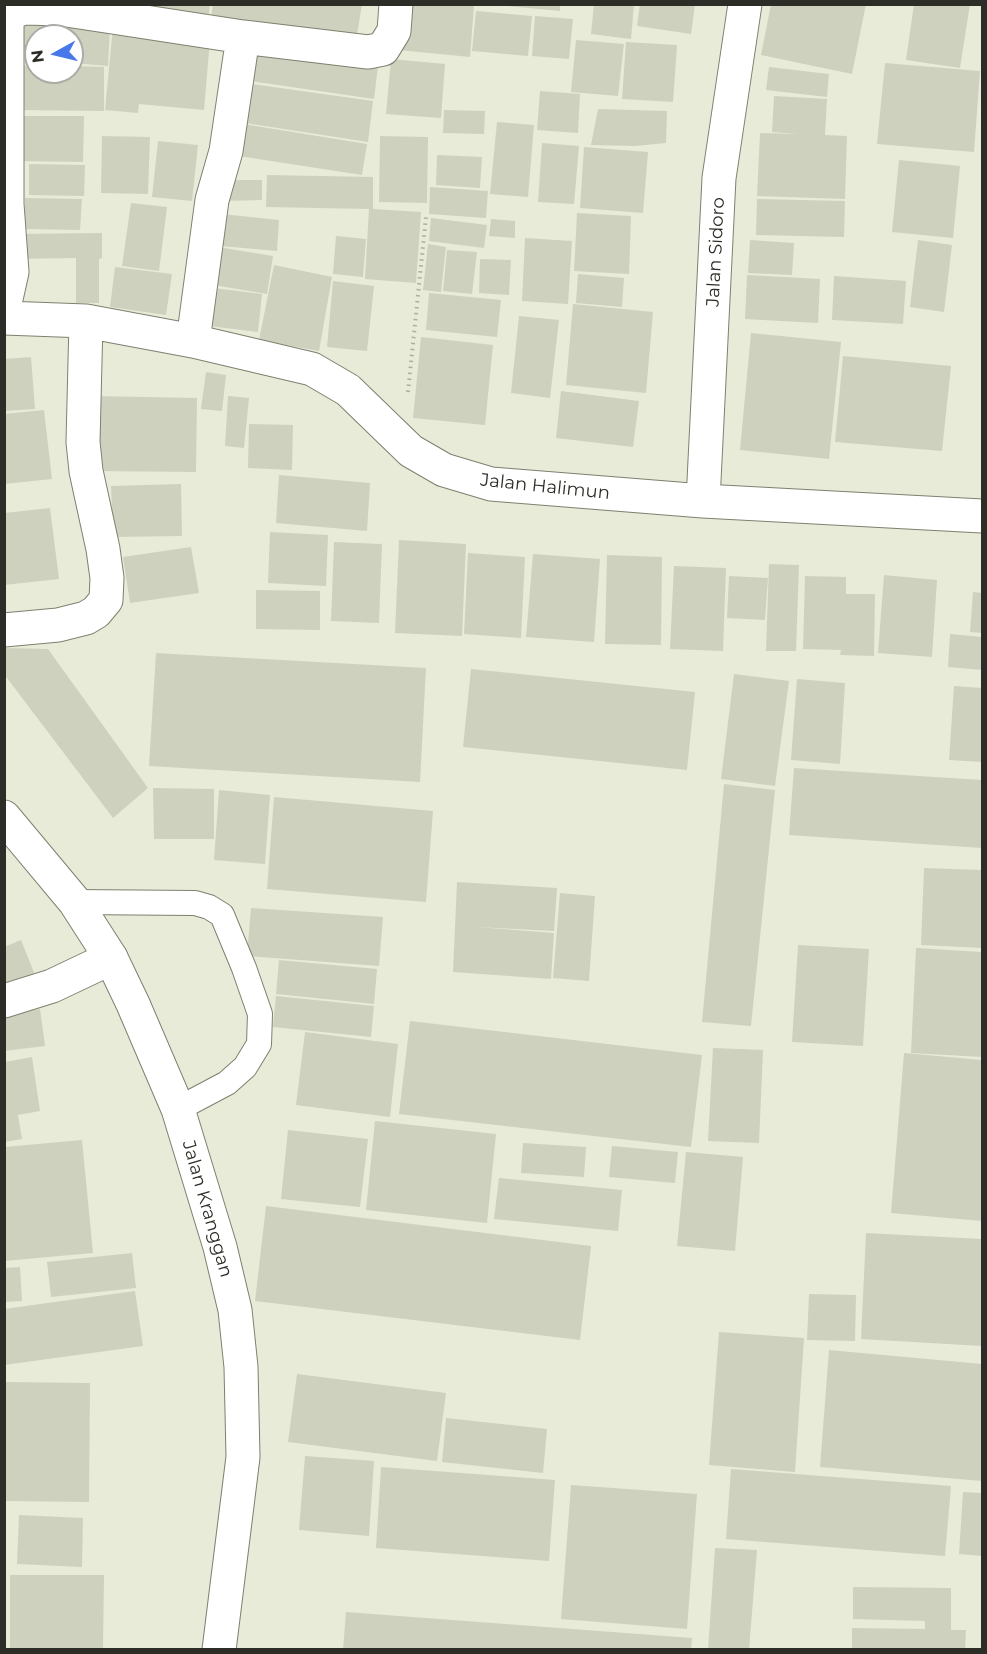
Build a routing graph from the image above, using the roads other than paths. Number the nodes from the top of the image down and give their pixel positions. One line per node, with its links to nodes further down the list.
1 (396, 4): 4 (street)
2 (745, 4): 9 (street, Jalan Sidoro)
3 (61, 7): 4 (street); 5 (street)
4 (243, 37): 8 (street)
5 (4, 308)
6 (4, 318): 7 (street, Jalan Halimun)
7 (86, 321): 8 (street, Jalan Halimun); 11 (street)
8 (193, 340): 9 (street, Jalan Halimun)
9 (703, 501): 10 (street, Jalan Halimun)
10 (982, 516)
11 (4, 630)
12 (4, 817): 13 (street, Jalan Kranggan)
13 (75, 902): 14 (street, Jalan Kranggan); 16 (lane)
14 (111, 958): 15 (street); 16 (street, Jalan Kranggan)
15 (4, 1001)
16 (178, 1108): 17 (street, Jalan Kranggan)
17 (219, 1650)

